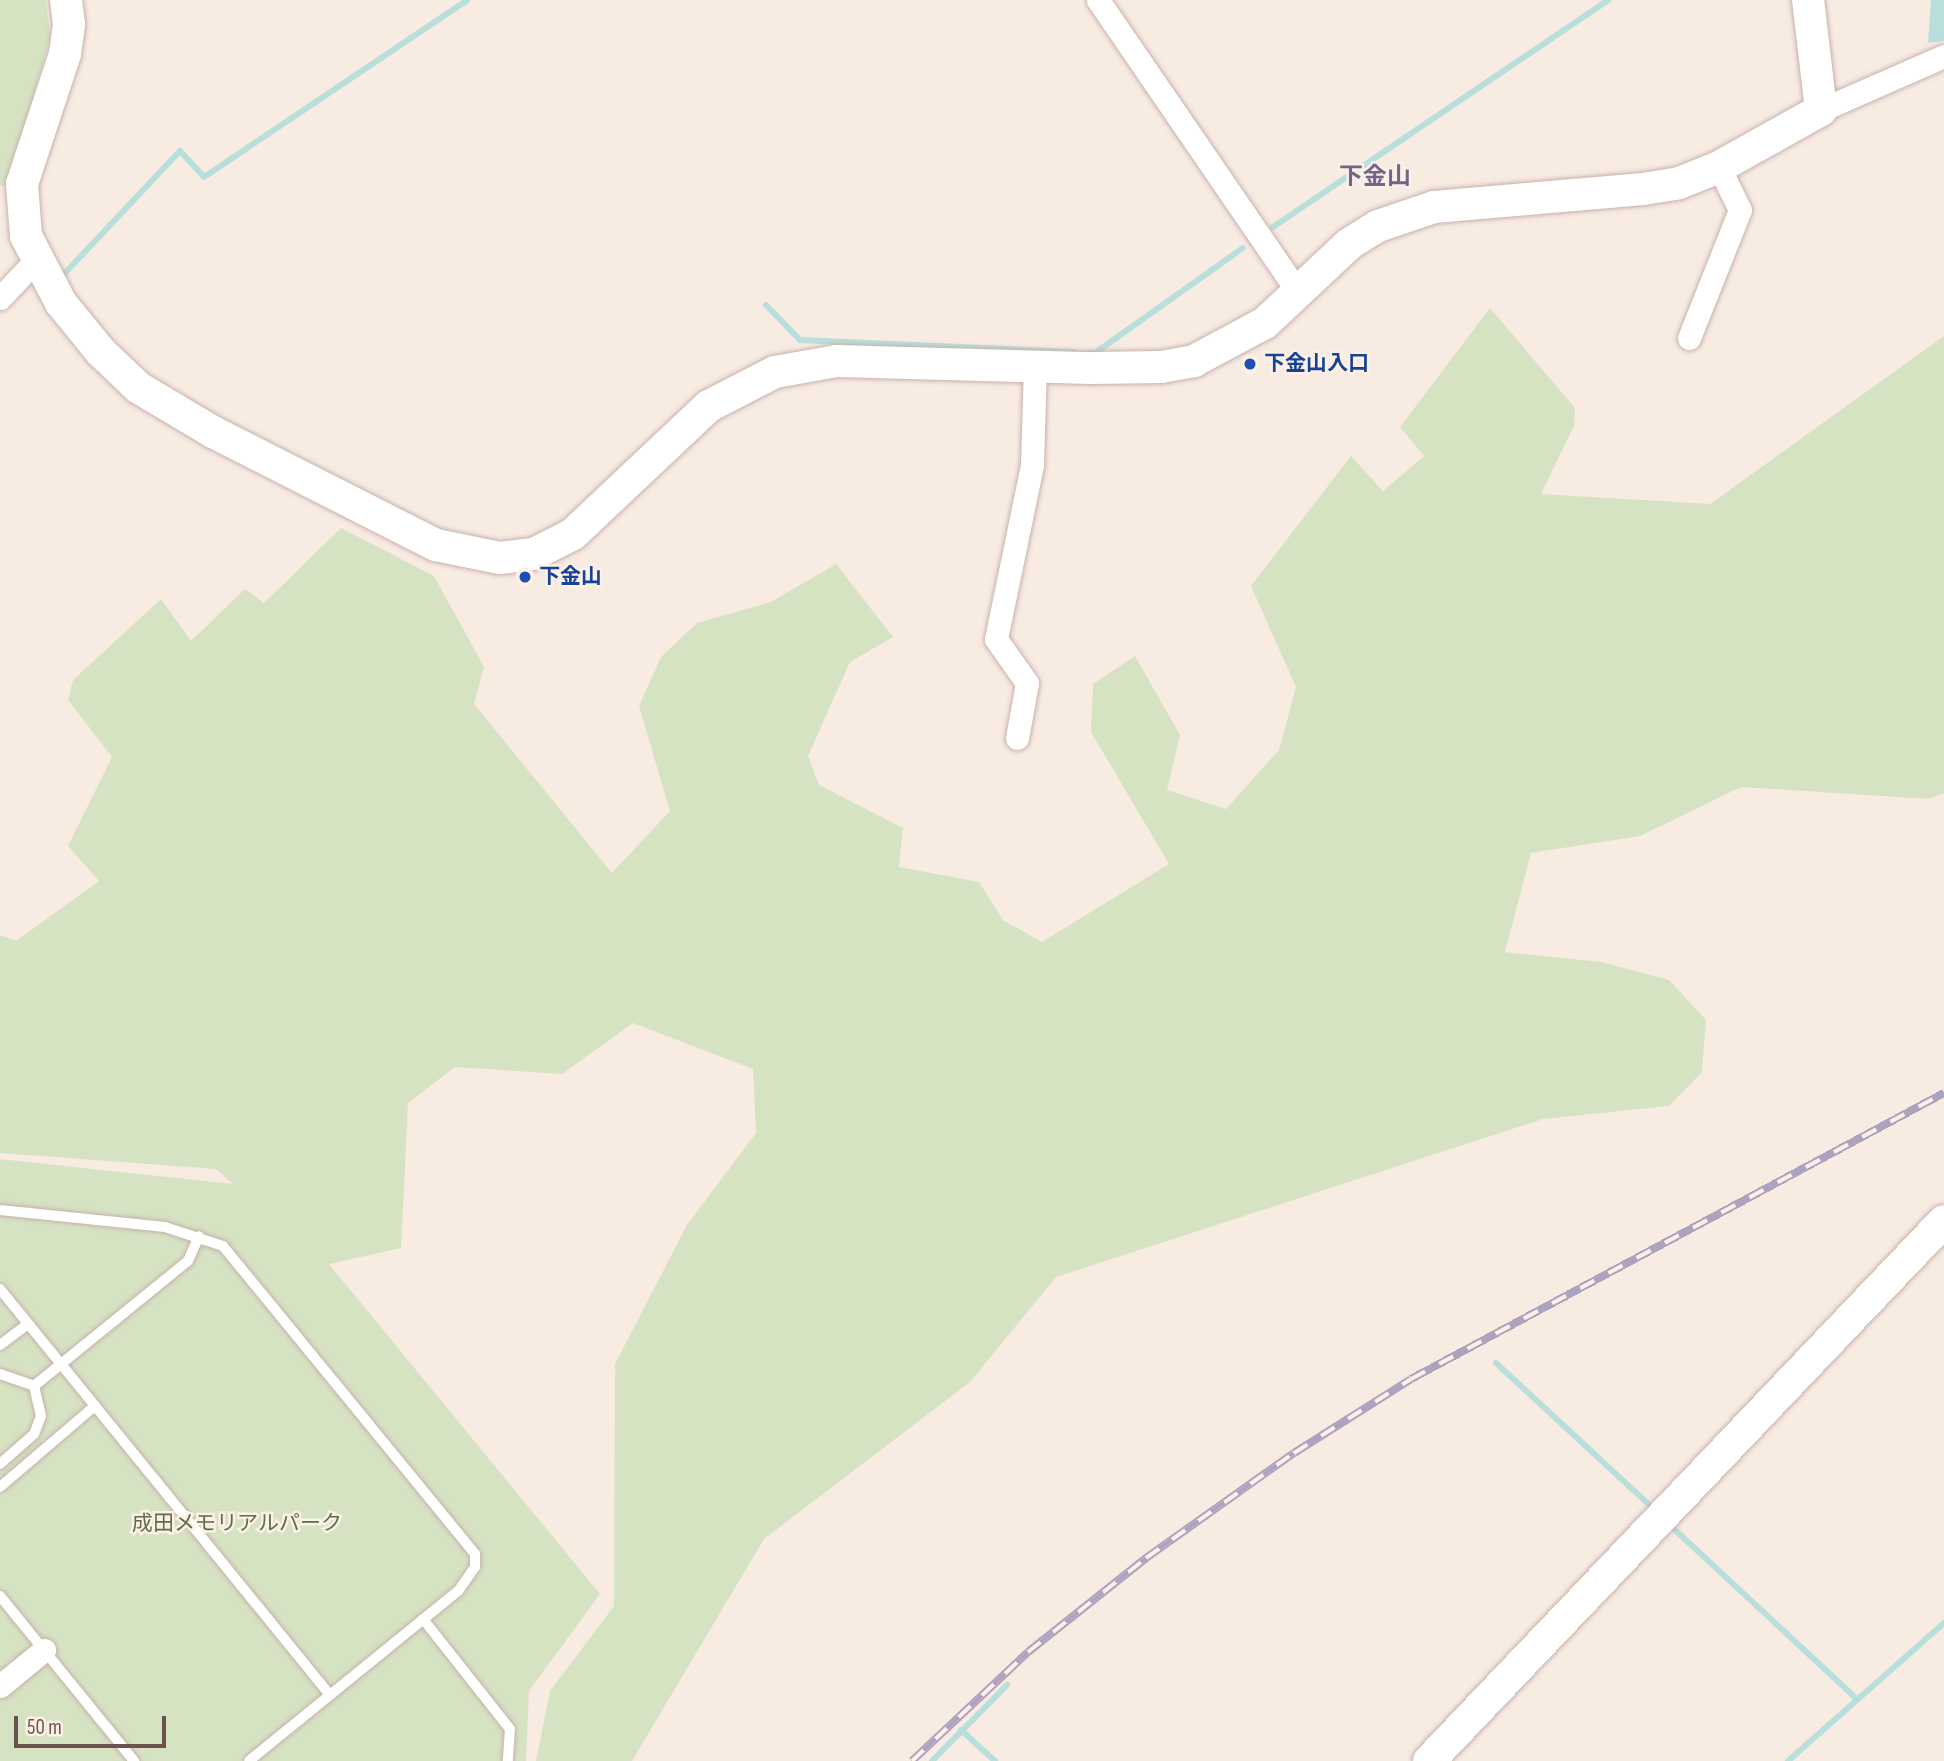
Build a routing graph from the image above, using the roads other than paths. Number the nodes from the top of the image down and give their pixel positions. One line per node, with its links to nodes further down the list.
1 (65, 0): 7 (street)
2 (1098, 0): 8 (street)
3 (1808, 0): 5 (street)
4 (1944, 56): 5 (street)
5 (1821, 110): 6 (street)
6 (1719, 167): 8 (street); 10 (street)
7 (36, 260): 9 (street); 11 (street)
8 (1298, 292): 11 (street)
9 (0, 298)
10 (1689, 338)
11 (1035, 366): 12 (street)
12 (1017, 738)
13 (0, 1210): 15 (lane)
14 (1944, 1221): 33 (street)
15 (199, 1236): 19 (lane); 26 (lane)
16 (0, 1289): 17 (lane)
17 (28, 1324): 18 (lane); 19 (lane)
18 (0, 1345)
19 (61, 1365): 21 (lane); 22 (lane)
20 (0, 1374): 21 (lane)
21 (34, 1386): 23 (lane)
22 (95, 1406): 24 (lane); 29 (lane)
23 (0, 1464)
24 (0, 1487)
25 (0, 1596): 27 (lane)
26 (423, 1619): 29 (lane); 32 (lane)
27 (44, 1650): 28 (street); 30 (lane)
28 (0, 1686)
29 (330, 1695): 31 (lane)
30 (134, 1761)
31 (248, 1761)
32 (508, 1761)
33 (1429, 1761)

